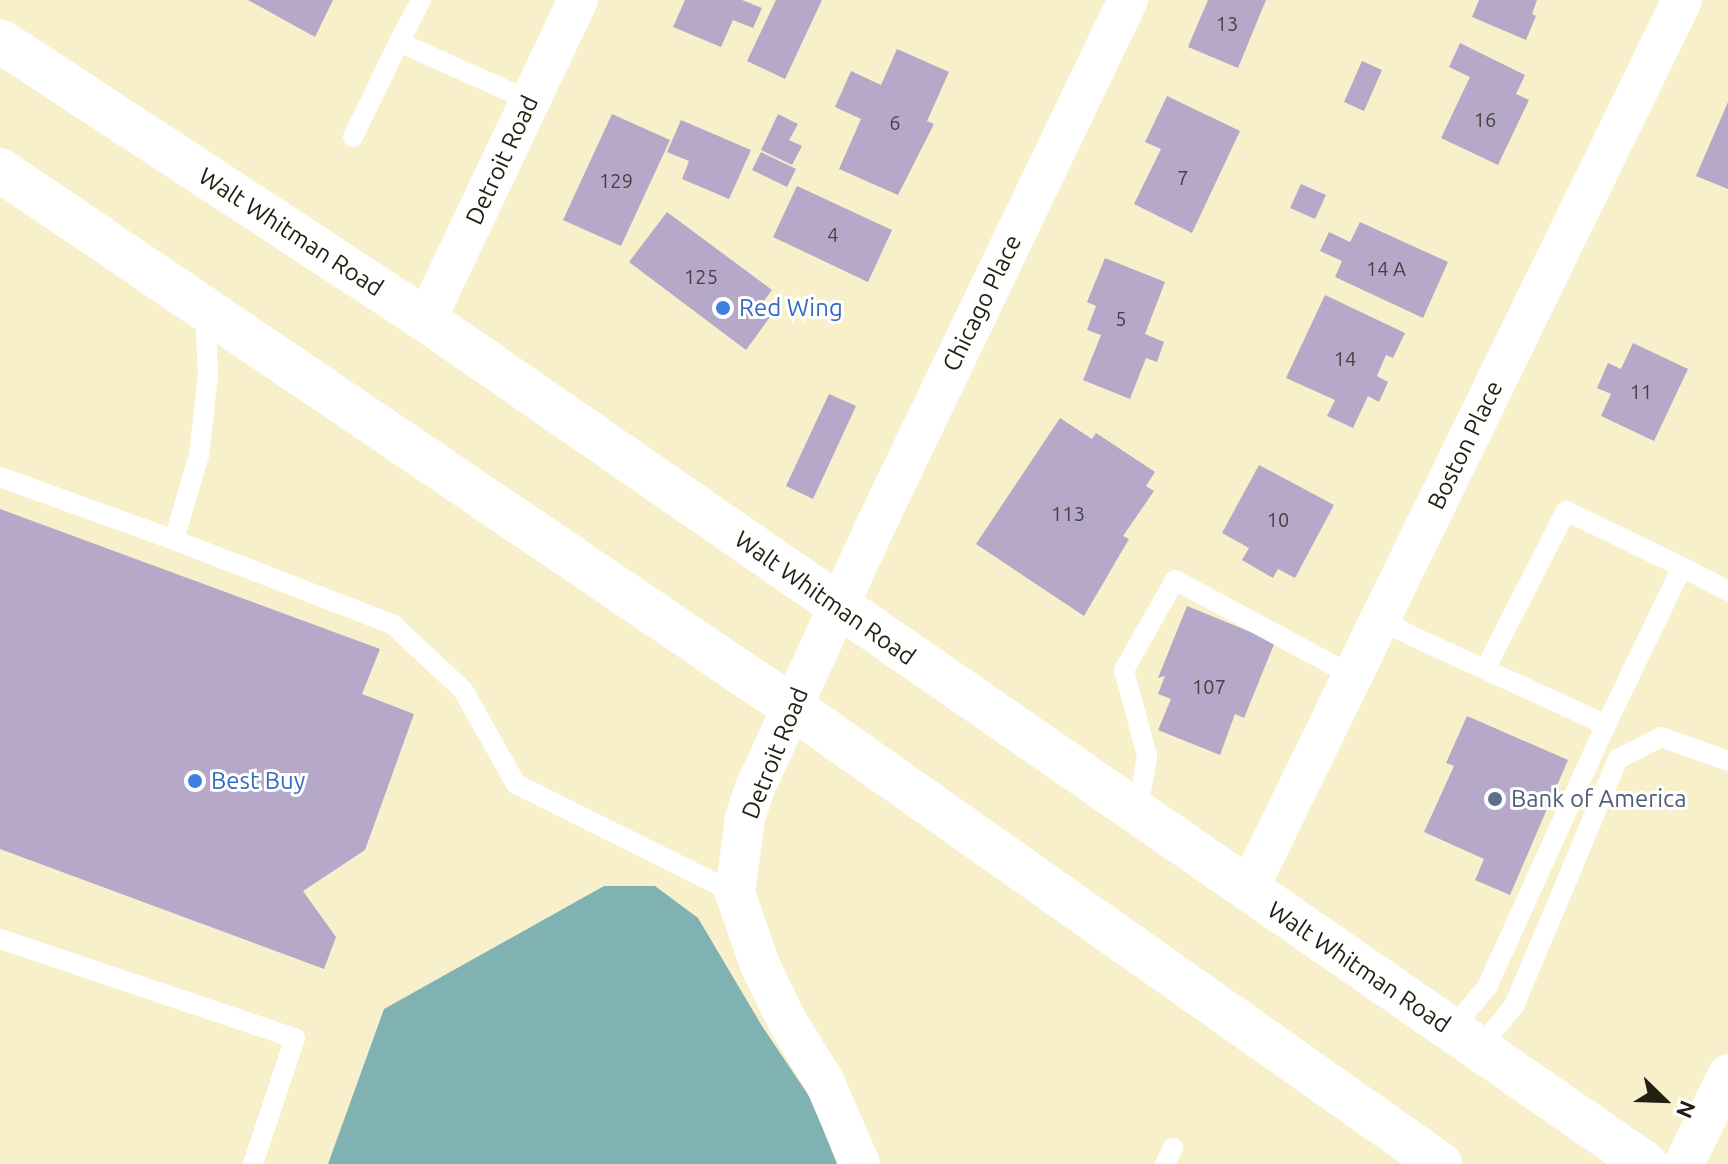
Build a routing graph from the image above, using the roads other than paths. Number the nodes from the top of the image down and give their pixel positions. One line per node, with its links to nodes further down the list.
1 (421, 0): 5 (lane)
2 (578, 0): 7 (street, Detroit Road)
3 (1128, 0): 16 (street, Chicago Place)
4 (1682, 0): 17 (street, Boston Place)
5 (399, 42): 7 (lane); 8 (lane)
6 (8, 48): 11 (main road, Walt Whitman Road)
7 (530, 101): 11 (street, Detroit Road)
8 (353, 137)
9 (0, 170): 10 (main road)
10 (205, 306): 13 (lane); 20 (main road)
11 (426, 320): 16 (main road, Walt Whitman Road)
12 (0, 477): 13 (lane)
13 (174, 540): 25 (lane)
14 (1682, 567): 15 (lane); 18 (lane); 21 (lane)
15 (1728, 591)
16 (838, 607): 20 (street, Detroit Road); 23 (main road, Walt Whitman Road)
17 (1380, 619): 18 (lane); 19 (street, Boston Place)
18 (1485, 669): 21 (lane)
19 (1353, 676): 23 (lane); 24 (street, Boston Place)
20 (792, 707): 25 (street, Detroit Road); 31 (main road)
21 (1606, 725): 27 (lane)
22 (1728, 761): 27 (lane)
23 (1137, 814): 24 (main road, Walt Whitman Road)
24 (1248, 890): 27 (main road, Walt Whitman Road)
25 (735, 893): 30 (street, Detroit Road)
26 (0, 939): 29 (lane)
27 (1465, 1040): 32 (main road, Walt Whitman Road)
28 (1728, 1074): 33 (street)
29 (253, 1164)
30 (860, 1164)
31 (1440, 1164)
32 (1646, 1164)
33 (1684, 1164)

